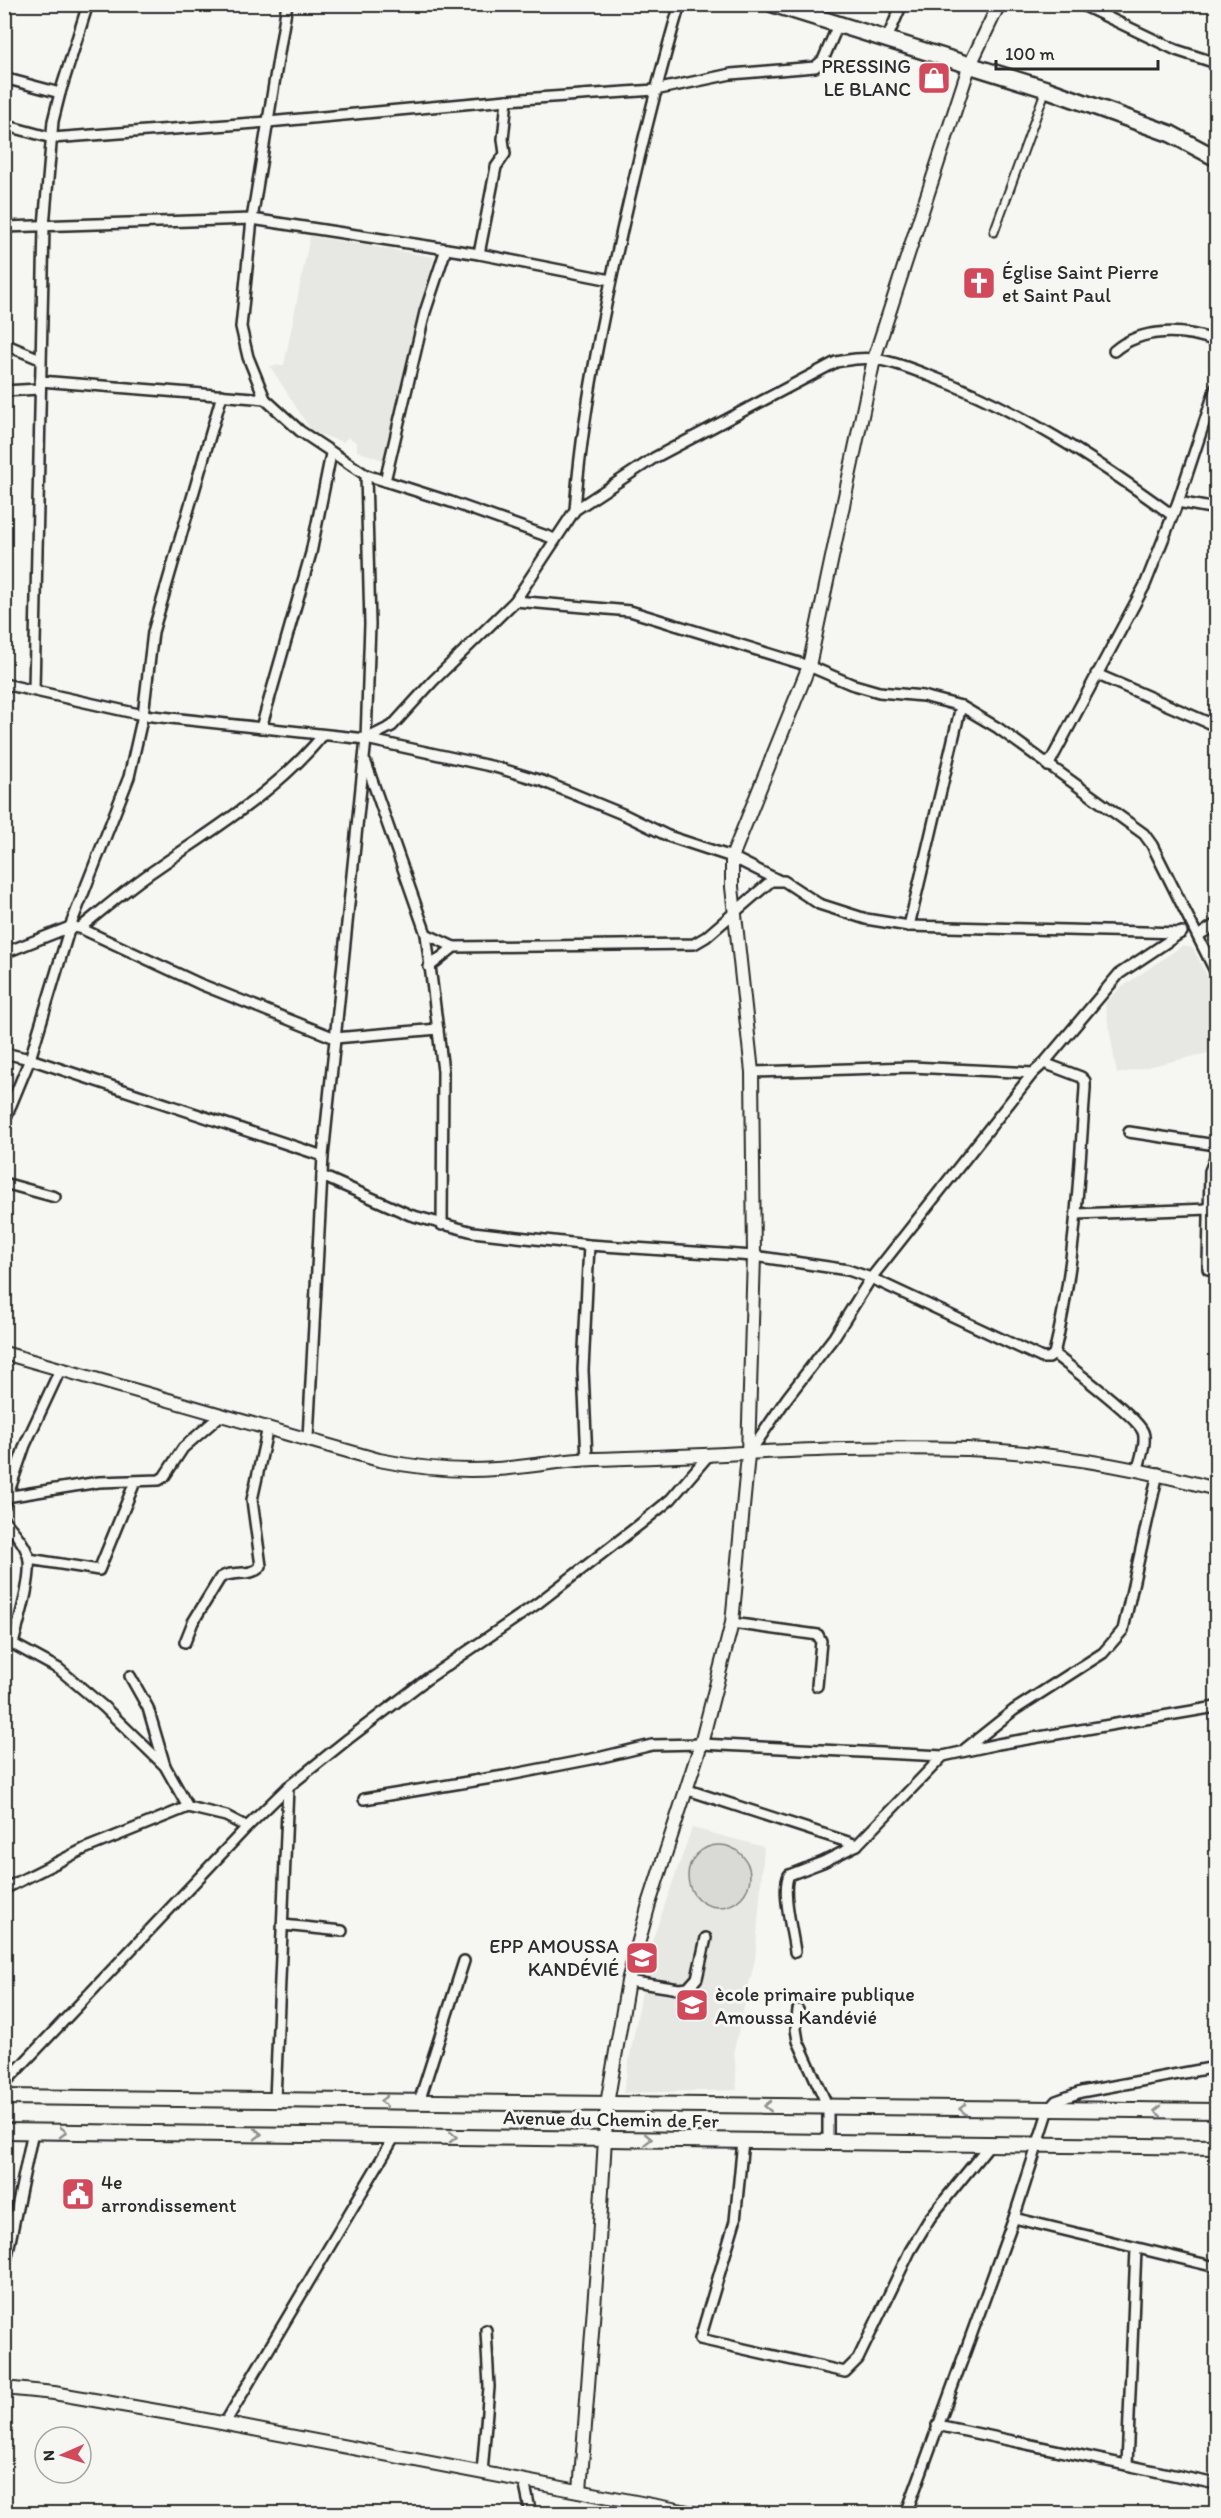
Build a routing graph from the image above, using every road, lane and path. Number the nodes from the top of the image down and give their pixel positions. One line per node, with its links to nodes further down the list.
1 (88, 4): 15 (street)
2 (287, 4): 17 (street)
3 (680, 4): 13 (street)
4 (902, 4): 9 (street)
5 (999, 4): 11 (street)
6 (1080, 4): 10 (street)
7 (784, 6): 8 (main road)
8 (838, 25): 9 (main road); 13 (street)
9 (886, 41): 11 (main road)
10 (1216, 63)
11 (969, 67): 14 (main road); 32 (street)
12 (4, 78): 15 (street)
13 (655, 90): 16 (street); 27 (street)
14 (1046, 90): 20 (main road); 24 (street)
15 (60, 93): 19 (street)
16 (507, 100): 17 (street); 26 (street)
17 (268, 122): 19 (street); 21 (street)
18 (4, 125): 19 (street)
19 (52, 138): 22 (street)
20 (1216, 158)
21 (252, 219): 22 (street); 25 (street); 37 (street)
22 (44, 226): 23 (street); 31 (street)
23 (4, 227)
24 (994, 232)
25 (446, 249): 26 (street); 40 (street)
26 (479, 254): 27 (street)
27 (611, 280): 43 (street)
28 (1216, 340): 30 (street)
29 (4, 344): 31 (street)
30 (1114, 351)
31 (40, 359): 33 (street)
32 (874, 359): 43 (street); 44 (street); 47 (street)
33 (40, 385): 35 (street); 36 (street); 50 (street)
34 (1216, 387): 41 (street)
35 (4, 391)
36 (222, 395): 37 (street); 52 (street)
37 (265, 399): 38 (street)
38 (331, 454): 39 (street); 54 (street)
39 (366, 475): 40 (street); 56 (street)
40 (385, 481): 45 (street)
41 (1178, 502): 42 (street); 44 (street)
42 (1216, 509)
43 (575, 510): 45 (street)
44 (1172, 515): 48 (street)
45 (555, 539): 46 (street)
46 (515, 601): 47 (street); 56 (street)
47 (809, 666): 51 (street); 59 (street)
48 (1096, 674): 53 (street); 58 (street)
49 (4, 684): 50 (street)
50 (34, 690): 52 (street)
51 (961, 706): 58 (street); 63 (street)
52 (143, 715): 54 (street); 64 (street)
53 (1216, 726)
54 (261, 728): 55 (street)
55 (323, 735): 56 (street); 64 (street)
56 (366, 739): 57 (street); 59 (street)
57 (365, 760): 67 (street); 73 (street)
58 (1048, 766): 65 (street)
59 (732, 857): 60 (street); 61 (street)
60 (778, 880): 61 (street); 63 (street)
61 (735, 912): 68 (street); 77 (street)
62 (1216, 924): 65 (street)
63 (909, 927): 66 (street)
64 (75, 928): 69 (street); 73 (street); 75 (street)
65 (1195, 932): 66 (street); 71 (street)
66 (1181, 933): 76 (street)
67 (426, 934): 68 (street); 70 (street)
68 (454, 947): 70 (street)
69 (4, 953)
70 (429, 967): 72 (street)
71 (1216, 973)
72 (438, 1029): 73 (street); 89 (street)
73 (335, 1038): 82 (street)
74 (4, 1053): 75 (street)
75 (30, 1059): 79 (street); 82 (street)
76 (1044, 1064): 78 (street); 88 (street)
77 (752, 1072): 78 (street); 91 (street)
78 (1033, 1073): 93 (street)
79 (4, 1122)
80 (1129, 1132): 81 (street)
81 (1216, 1144)
82 (323, 1156): 84 (street)
83 (1216, 1156): 87 (street)
84 (322, 1176): 89 (street); 99 (street)
85 (4, 1183): 86 (street)
86 (55, 1197)
87 (1209, 1209): 88 (street); 92 (street)
88 (1076, 1214): 95 (street)
89 (442, 1225): 90 (street)
90 (589, 1245): 91 (street); 102 (street)
91 (754, 1256): 93 (street); 100 (street)
92 (1216, 1270)
93 (871, 1278): 95 (street); 100 (street)
94 (4, 1353): 96 (street)
95 (1054, 1354): 103 (street)
96 (60, 1370): 97 (street); 107 (street)
97 (221, 1415): 98 (street); 105 (street)
98 (268, 1427): 99 (street); 111 (street)
99 (308, 1438): 102 (street)
100 (748, 1455): 101 (street); 103 (street); 110 (street)
101 (707, 1456): 102 (street); 119 (street)
102 (588, 1459)
103 (1138, 1469): 104 (street)
104 (1158, 1473): 106 (street); 116 (street)
105 (135, 1482): 107 (street); 109 (street)
106 (1216, 1489)
107 (5, 1502)
108 (4, 1520): 109 (street)
109 (29, 1560): 118 (street)
110 (732, 1623): 113 (street); 115 (street)
111 (185, 1642)
112 (130, 1676): 118 (street)
113 (817, 1686)
114 (1216, 1707): 116 (street)
115 (702, 1744): 117 (street); 120 (street); 121 (street)
116 (963, 1750): 117 (street)
117 (943, 1756): 124 (street)
118 (165, 1766): 122 (street)
119 (288, 1787): 123 (street); 126 (street)
120 (688, 1790): 124 (street); 131 (street)
121 (364, 1799)
122 (188, 1807): 123 (street); 125 (street)
123 (247, 1827): 134 (street)
124 (857, 1845): 129 (street)
125 (4, 1888)
126 (283, 1926): 127 (street); 136 (street)
127 (342, 1931)
128 (706, 1938): 131 (street)
129 (795, 1952)
130 (464, 1960): 137 (street)
131 (628, 1982): 138 (street)
132 (798, 2010): 139 (street)
133 (1216, 2067): 140 (street)
134 (4, 2084)
135 (4, 2097): 136 (main road, Avenue du Chemin de Fer)
136 (275, 2100): 137 (main road, Avenue du Chemin de Fer, one-way to 136)
137 (419, 2102): 138 (main road, Avenue du Chemin de Fer)
138 (607, 2104): 139 (main road, Avenue du Chemin de Fer, one-way to 138); 145 (street)
139 (828, 2107): 140 (main road, Avenue du Chemin de Fer, one-way to 139); 147 (street)
140 (1049, 2109): 141 (main road, Avenue du Chemin de Fer, one-way to 140); 149 (street)
141 (1216, 2112)
142 (4, 2131): 143 (main road, Avenue du Chemin de Fer)
143 (33, 2131): 144 (main road, Avenue du Chemin de Fer, one-way to 144); 154 (street)
144 (395, 2136): 145 (main road, Avenue du Chemin de Fer, one-way to 145); 157 (street)
145 (604, 2139): 146 (main road, Avenue du Chemin de Fer, one-way to 146); 163 (street)
146 (743, 2141): 147 (main road, Avenue du Chemin de Fer); 148 (street)
147 (828, 2142): 148 (main road, Avenue du Chemin de Fer)
148 (990, 2144): 149 (main road, Avenue du Chemin de Fer)
149 (1039, 2145): 150 (main road, Avenue du Chemin de Fer); 151 (street)
150 (1216, 2147)
151 (1014, 2218): 152 (street); 158 (street)
152 (1136, 2249): 153 (street); 159 (street)
153 (1216, 2267)
154 (4, 2270)
155 (486, 2330): 160 (street)
156 (4, 2388): 157 (street)
157 (225, 2423): 160 (street)
158 (937, 2425): 159 (street); 166 (street)
159 (1126, 2465): 162 (street)
160 (482, 2473): 161 (street)
161 (524, 2481): 163 (street); 164 (street)
162 (1216, 2484)
163 (580, 2491): 165 (street)
164 (531, 2514)
165 (699, 2514)
166 (906, 2514)

